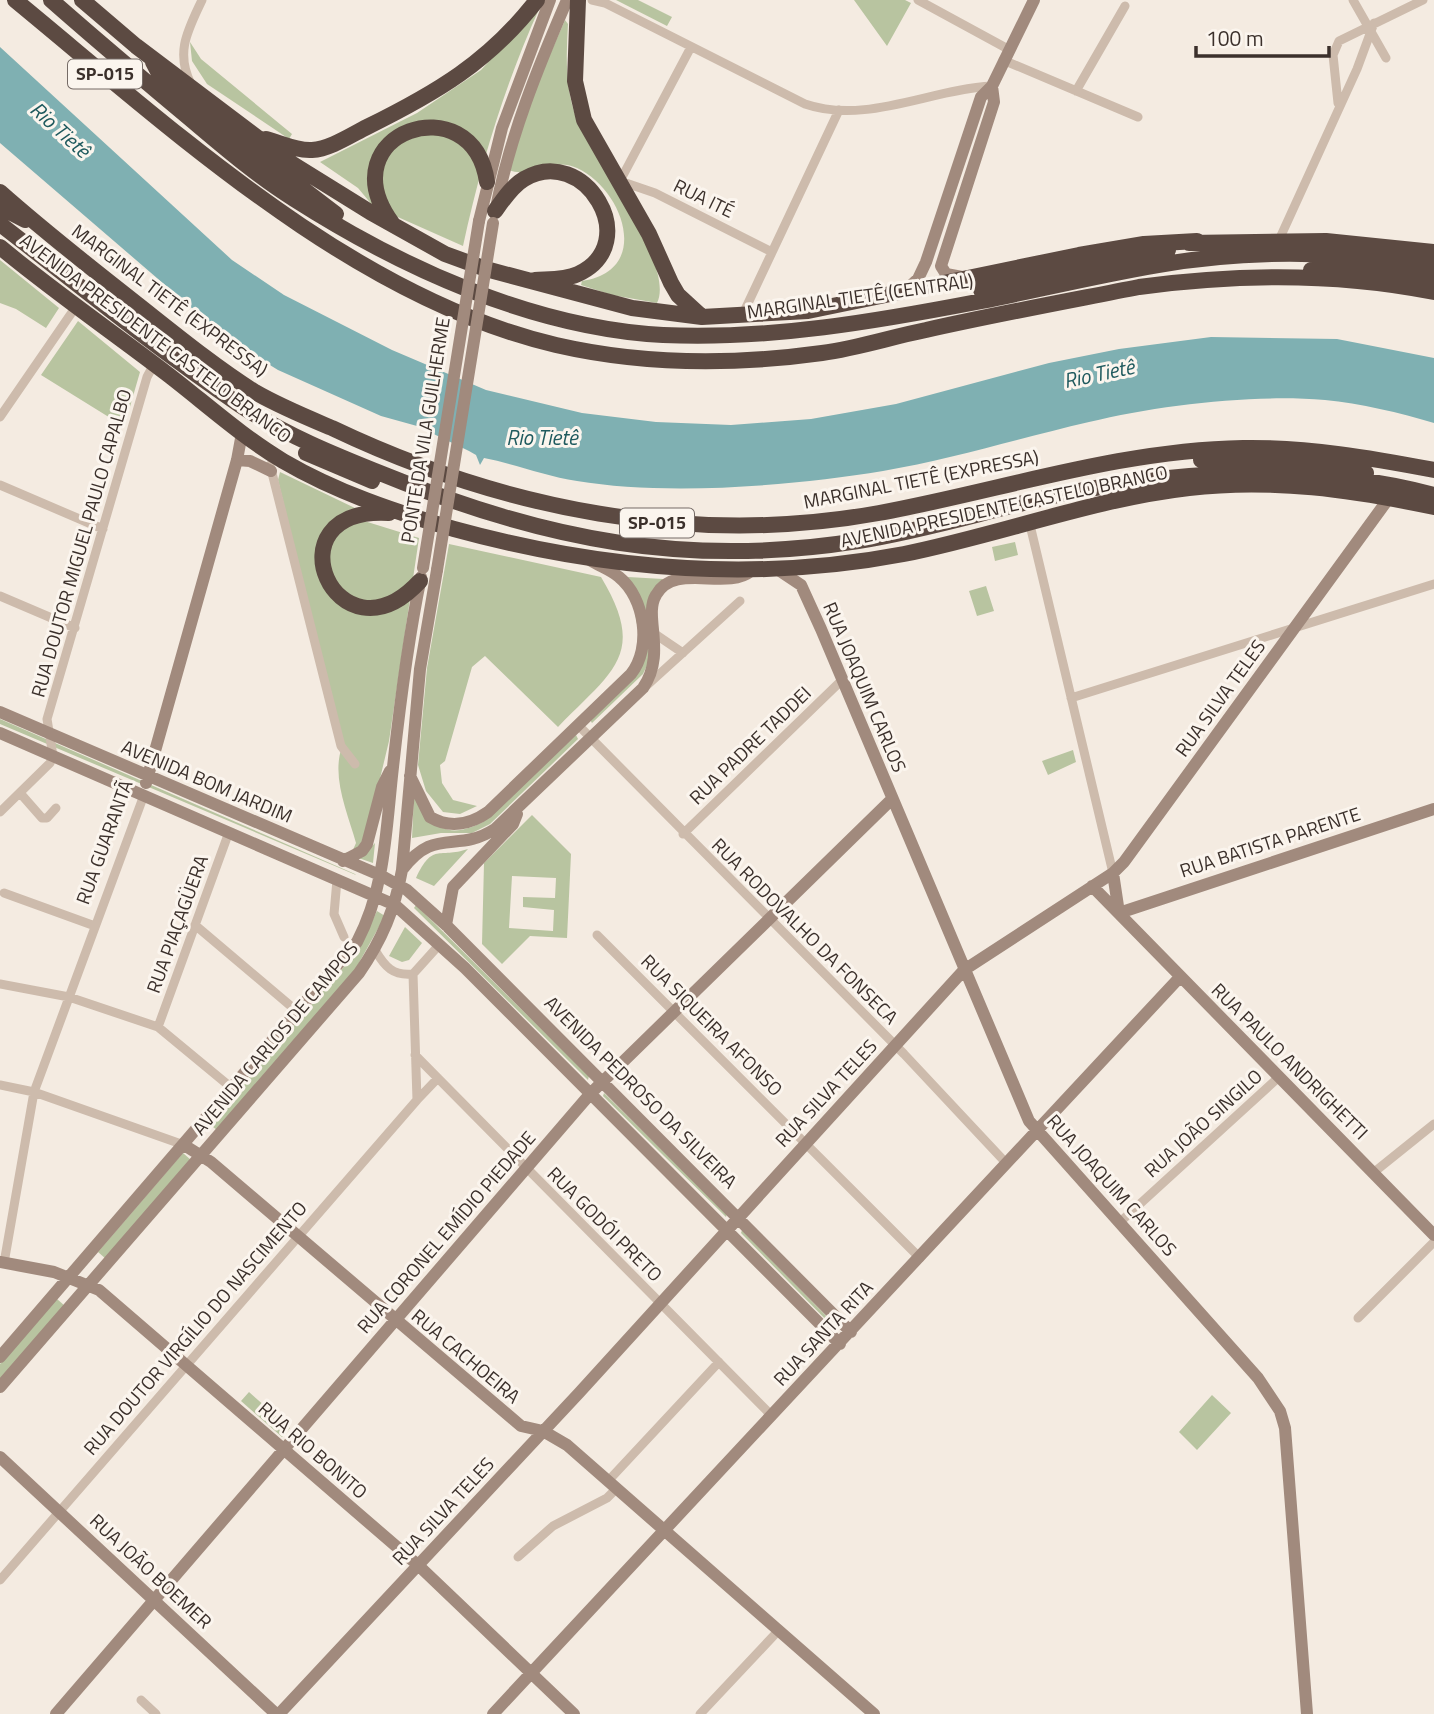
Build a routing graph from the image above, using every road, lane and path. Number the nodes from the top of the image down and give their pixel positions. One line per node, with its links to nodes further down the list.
1 (15, 0): 47 (highway, SP-015)
2 (51, 0): 40 (highway, MARGINAL TIETÊ (CENTRAL))
3 (82, 0): 19 (highway)
4 (202, 0): 22 (street)
5 (537, 0): 27 (highway)
6 (550, 0): 29 (main road, PONTE DA VILA GUILHERME)
7 (567, 0): 34 (main road, PONTE DA VILA GUILHERME)
8 (578, 0): 9 (street); 28 (highway)
9 (584, 0)
10 (592, 0): 17 (street)
11 (919, 0): 18 (street)
12 (1034, 0): 18 (main road)
13 (1353, 0): 16 (street)
14 (1423, 0): 16 (street)
15 (1125, 6): 23 (street)
16 (1371, 27): 20 (street); 24 (street); 24 (street)
17 (691, 47): 25 (street); 28 (street)
18 (1005, 54): 21 (main road); 23 (street)
19 (149, 56): 22 (highway); 40 (highway)
20 (1387, 58)
21 (992, 86): 25 (street); 31 (main road); 33 (main road)
22 (194, 89): 27 (highway)
23 (1076, 91): 26 (street)
24 (1338, 108): 38 (street)
25 (839, 110): 42 (street)
26 (1138, 117)
27 (257, 137): 37 (highway)
28 (620, 181): 42 (street, RUA ITÉ); 54 (highway)
29 (487, 182): 37 (highway); 78 (main road, PONTE DA VILA GUILHERME, bridge)
30 (0, 192): 36 (highway, MARGINAL TIETÊ (EXPRESSA) / SP-015)
31 (945, 205): 33 (main road); 50 (main road)
32 (0, 208): 36 (highway)
33 (959, 209): 45 (main road)
34 (494, 217): 48 (highway); 98 (main road, PONTE DA VILA GUILHERME, bridge)
35 (0, 224): 66 (highway)
36 (37, 225): 63 (highway, MARGINAL TIETÊ (EXPRESSA) / SP-015)
37 (393, 225): 48 (highway)
38 (1279, 240): 39 (highway); 43 (highway)
39 (1197, 241): 45 (highway); 52 (highway)
40 (370, 243): 52 (highway, MARGINAL TIETÊ (CENTRAL))
41 (0, 247): 51 (highway, AVENIDA PRESIDENTE CASTELO BRANCO)
42 (770, 251): 53 (street)
43 (1434, 252)
44 (1434, 267): 52 (highway, MARGINAL TIETÊ (CENTRAL))
45 (966, 277): 50 (highway)
46 (1434, 278): 47 (highway)
47 (1225, 279): 49 (highway, SP-015)
48 (522, 280): 54 (highway)
49 (1434, 292)
50 (902, 293): 53 (highway)
51 (77, 305): 55 (highway, AVENIDA PRESIDENTE CASTELO BRANCO); 57 (street)
52 (903, 315)
53 (741, 316): 54 (highway)
54 (702, 317)
55 (154, 364): 56 (highway, AVENIDA PRESIDENTE CASTELO BRANCO); 74 (street, RUA DOUTOR MIGUEL PAULO CAPALBO)
56 (203, 402): 58 (highway, AVENIDA PRESIDENTE CASTELO BRANCO); 66 (highway)
57 (0, 417)
58 (242, 433): 59 (highway, AVENIDA PRESIDENTE CASTELO BRANCO); 60 (main road, RUA GUARANTÃ)
59 (267, 450): 62 (street); 71 (highway, AVENIDA PRESIDENTE CASTELO BRANCO)
60 (237, 460): 62 (main road); 97 (main road, RUA GUARANTÃ)
61 (1434, 470): 63 (highway, MARGINAL TIETÊ (EXPRESSA) / SP-015)
62 (271, 471): 95 (street)
63 (1063, 472): 64 (highway)
64 (1381, 482): 67 (highway); 73 (highway)
65 (0, 485): 74 (street)
66 (424, 491): 73 (highway)
67 (1434, 495)
68 (1131, 498): 69 (highway, AVENIDA PRESIDENTE CASTELO BRANCO); 72 (highway, AVENIDA PRESIDENTE CASTELO BRANCO); 73 (highway)
69 (1389, 498): 70 (highway, AVENIDA PRESIDENTE CASTELO BRANCO); 83 (main road, RUA SILVA TELES)
70 (1434, 507)
71 (403, 514): 75 (highway, AVENIDA PRESIDENTE CASTELO BRANCO); 78 (highway)
72 (1030, 525): 76 (highway, AVENIDA PRESIDENTE CASTELO BRANCO); 88 (street)
73 (923, 527)
74 (103, 529): 82 (street, RUA DOUTOR MIGUEL PAULO CAPALBO)
75 (590, 560): 77 (highway, AVENIDA PRESIDENTE CASTELO BRANCO); 90 (main road)
76 (780, 570): 77 (highway, AVENIDA PRESIDENTE CASTELO BRANCO); 86 (main road, RUA JOAQUIM CARLOS)
77 (751, 571): 84 (main road)
78 (421, 574): 96 (main road, PONTE DA VILA GUILHERME)
79 (1434, 584): 83 (street)
80 (0, 596): 82 (street)
81 (740, 601): 85 (street)
82 (75, 628): 92 (street, RUA DOUTOR MIGUEL PAULO CAPALBO)
83 (1294, 629): 88 (street); 110 (main road, RUA SILVA TELES)
84 (655, 634): 85 (street); 87 (main road)
85 (683, 653): 87 (street)
86 (841, 681): 101 (main road, RUA JOAQUIM CARLOS); 107 (street, RUA PADRE TADDEI)
87 (643, 688): 93 (main road)
88 (1071, 698): 110 (street)
89 (0, 712): 92 (main road, AVENIDA BOM JARDIM)
90 (578, 725): 93 (street, RUA RODOVALHO DA FONSECA); 98 (main road)
91 (0, 733): 94 (main road, AVENIDA BOM JARDIM)
92 (49, 733): 94 (street, RUA DOUTOR MIGUEL PAULO CAPALBO); 97 (main road, AVENIDA BOM JARDIM)
93 (592, 739): 103 (main road); 107 (street, RUA RODOVALHO DA FONSECA)
94 (53, 756): 99 (street); 100 (main road, AVENIDA BOM JARDIM)
95 (355, 764)
96 (393, 764): 108 (main road); 111 (main road, PONTE DA VILA GUILHERME)
97 (148, 776): 100 (main road, RUA GUARANTÃ); 108 (main road, AVENIDA BOM JARDIM)
98 (410, 776): 109 (main road, PONTE DA VILA GUILHERME)
99 (20, 793): 102 (street); 105 (street)
100 (144, 795): 106 (main road, AVENIDA BOM JARDIM); 122 (street, RUA GUARANTÃ)
101 (891, 800): 119 (main road, RUA CORONEL EMÍDIO PIEDADE); 127 (main road, RUA JOAQUIM CARLOS)
102 (56, 808)
103 (519, 808): 109 (main road); 121 (main road)
104 (1434, 809): 118 (main road, RUA BATISTA PARENTE)
105 (0, 811)
106 (229, 832): 112 (main road, AVENIDA BOM JARDIM); 120 (street, RUA PIAÇAGÜERA)
107 (683, 834): 119 (street, RUA RODOVALHO DA FONSECA)
108 (343, 861): 111 (main road, AVENIDA BOM JARDIM)
109 (402, 870): 113 (main road, AVENIDA CARLOS DE CAMPOS)
110 (1113, 873): 114 (main road, RUA SILVA TELES); 118 (main road)
111 (382, 876): 113 (main road, AVENIDA BOM JARDIM); 116 (main road, AVENIDA CARLOS DE CAMPOS)
112 (337, 880): 116 (main road, AVENIDA BOM JARDIM); 124 (street)
113 (399, 885): 117 (main road, AVENIDA CARLOS DE CAMPOS); 121 (main road, AVENIDA PEDROSO DA SILVEIRA)
114 (1092, 886): 118 (main road, RUA PAULO ANDRIGHETTI); 127 (main road, RUA SILVA TELES)
115 (4, 893): 122 (street)
116 (377, 897): 117 (main road, AVENIDA BOM JARDIM); 133 (main road, AVENIDA CARLOS DE CAMPOS)
117 (395, 905): 125 (main road, AVENIDA PEDROSO DA SILVEIRA); 126 (main road, AVENIDA CARLOS DE CAMPOS)
118 (1119, 913): 129 (main road, RUA PAULO ANDRIGHETTI)
119 (768, 920): 132 (main road, RUA CORONEL EMÍDIO PIEDADE); 135 (street, RUA RODOVALHO DA FONSECA)
120 (195, 925): 133 (street); 134 (street, RUA PIAÇAGÜERA)
121 (446, 925): 139 (main road, AVENIDA PEDROSO DA SILVEIRA)
122 (95, 926): 131 (street, RUA GUARANTÃ)
123 (597, 935): 132 (street, RUA SIQUEIRA AFONSO)
124 (344, 937)
125 (440, 944): 128 (street); 143 (main road, AVENIDA PEDROSO DA SILVEIRA)
126 (375, 950): 128 (street); 149 (main road, AVENIDA CARLOS DE CAMPOS)
127 (964, 970): 135 (main road, RUA SILVA TELES); 146 (main road, RUA JOAQUIM CARLOS)
128 (413, 974): 136 (street)
129 (1180, 977): 137 (main road, RUA PAULO ANDRIGHETTI); 146 (main road, RUA SANTA RITA)
130 (0, 985): 131 (street)
131 (69, 997): 134 (street); 142 (street, RUA GUARANTÃ)
132 (674, 1012): 139 (main road, RUA CORONEL EMÍDIO PIEDADE); 147 (street, RUA SIQUEIRA AFONSO)
133 (299, 1013): 141 (main road, AVENIDA CARLOS DE CAMPOS)
134 (158, 1027): 141 (street)
135 (895, 1046): 147 (main road, RUA SILVA TELES); 150 (street, RUA RODOVALHO DA FONSECA)
136 (415, 1055): 138 (street, RUA GODÓI PRETO); 144 (street)
137 (1279, 1077): 152 (main road, RUA PAULO ANDRIGHETTI); 154 (street, RUA JOÃO SINGILO)
138 (438, 1078): 144 (street, RUA DOUTOR VIRGÍLIO DO NASCIMENTO); 151 (street, RUA GODÓI PRETO)
139 (603, 1081): 143 (main road, RUA CORONEL EMÍDIO PIEDADE); 153 (main road, AVENIDA PEDROSO DA SILVEIRA)
140 (0, 1086): 142 (street, RUA CACHOEIRA)
141 (233, 1089): 148 (main road, AVENIDA CARLOS DE CAMPOS)
142 (34, 1092): 148 (street, RUA CACHOEIRA); 160 (street, RUA GUARANTÃ)
143 (591, 1093): 151 (main road, RUA CORONEL EMÍDIO PIEDADE); 155 (main road, AVENIDA PEDROSO DA SILVEIRA)
144 (417, 1100): 157 (street, RUA DOUTOR VIRGÍLIO DO NASCIMENTO)
145 (1434, 1124): 152 (street)
146 (1038, 1132): 150 (main road, RUA SANTA RITA); 154 (main road, RUA JOAQUIM CARLOS)
147 (806, 1143): 153 (main road, RUA SILVA TELES); 159 (street, RUA SIQUEIRA AFONSO)
148 (184, 1145): 149 (main road, RUA CACHOEIRA); 161 (main road, AVENIDA CARLOS DE CAMPOS)
149 (202, 1154): 157 (main road, RUA CACHOEIRA); 162 (main road, AVENIDA CARLOS DE CAMPOS)
150 (1007, 1164): 159 (main road, RUA SANTA RITA)
151 (526, 1169): 163 (street, RUA GODÓI PRETO); 165 (main road, RUA CORONEL EMÍDIO PIEDADE)
152 (1373, 1173): 156 (main road, RUA PAULO ANDRIGHETTI)
153 (738, 1216): 155 (main road, RUA SILVA TELES); 166 (main road, AVENIDA PEDROSO DA SILVEIRA)
154 (1119, 1223): 193 (main road, RUA JOAQUIM CARLOS)
155 (727, 1229): 163 (main road, RUA SILVA TELES); 167 (main road, AVENIDA PEDROSO DA SILVEIRA)
156 (1434, 1235)
157 (298, 1237): 165 (main road, RUA CACHOEIRA); 170 (street, RUA DOUTOR VIRGÍLIO DO NASCIMENTO)
158 (1434, 1242): 164 (street)
159 (920, 1258): 166 (main road, RUA SANTA RITA)
160 (2, 1263): 161 (main road, RUA RIO BONITO)
161 (69, 1277): 162 (main road, RUA RIO BONITO); 168 (main road, AVENIDA CARLOS DE CAMPOS)
162 (90, 1285): 170 (main road, RUA RIO BONITO); 171 (main road, AVENIDA CARLOS DE CAMPOS)
163 (659, 1303): 169 (street, RUA GODÓI PRETO); 173 (main road, RUA SILVA TELES)
164 (1358, 1318)
165 (395, 1321): 173 (main road, RUA CACHOEIRA); 174 (main road, RUA CORONEL EMÍDIO PIEDADE)
166 (851, 1332): 167 (main road, RUA SANTA RITA)
167 (840, 1344): 172 (main road, RUA SANTA RITA)
168 (0, 1357)
169 (719, 1362): 172 (street, RUA GODÓI PRETO); 176 (street)
170 (186, 1366): 174 (main road, RUA RIO BONITO); 177 (street, RUA DOUTOR VIRGÍLIO DO NASCIMENTO)
171 (0, 1387)
172 (772, 1416): 178 (main road, RUA SANTA RITA)
173 (543, 1431): 176 (main road, RUA CACHOEIRA); 180 (main road, RUA SILVA TELES)
174 (284, 1450): 180 (main road, RUA RIO BONITO); 182 (main road, RUA CORONEL EMÍDIO PIEDADE)
175 (0, 1457): 177 (main road, RUA JOÃO BOEMER)
176 (613, 1484): 178 (main road, RUA CACHOEIRA); 179 (street)
177 (59, 1512): 181 (street, RUA DOUTOR VIRGÍLIO DO NASCIMENTO); 182 (main road, RUA JOÃO BOEMER)
178 (665, 1530): 183 (main road, RUA CACHOEIRA); 184 (main road, RUA SANTA RITA)
179 (518, 1557)
180 (418, 1566): 184 (main road, RUA RIO BONITO); 188 (main road, RUA SILVA TELES)
181 (0, 1580)
182 (154, 1601): 186 (main road, RUA CORONEL EMÍDIO PIEDADE); 188 (main road, RUA JOÃO BOEMER)
183 (779, 1630): 191 (street); 192 (main road, RUA CACHOEIRA)
184 (531, 1674): 189 (main road, RUA SANTA RITA); 190 (main road, RUA RIO BONITO)
185 (141, 1700): 187 (street)
186 (56, 1714)
187 (156, 1714)
188 (278, 1714)
189 (493, 1714)
190 (574, 1714)
191 (700, 1714)
192 (874, 1714)
193 (1307, 1714)

